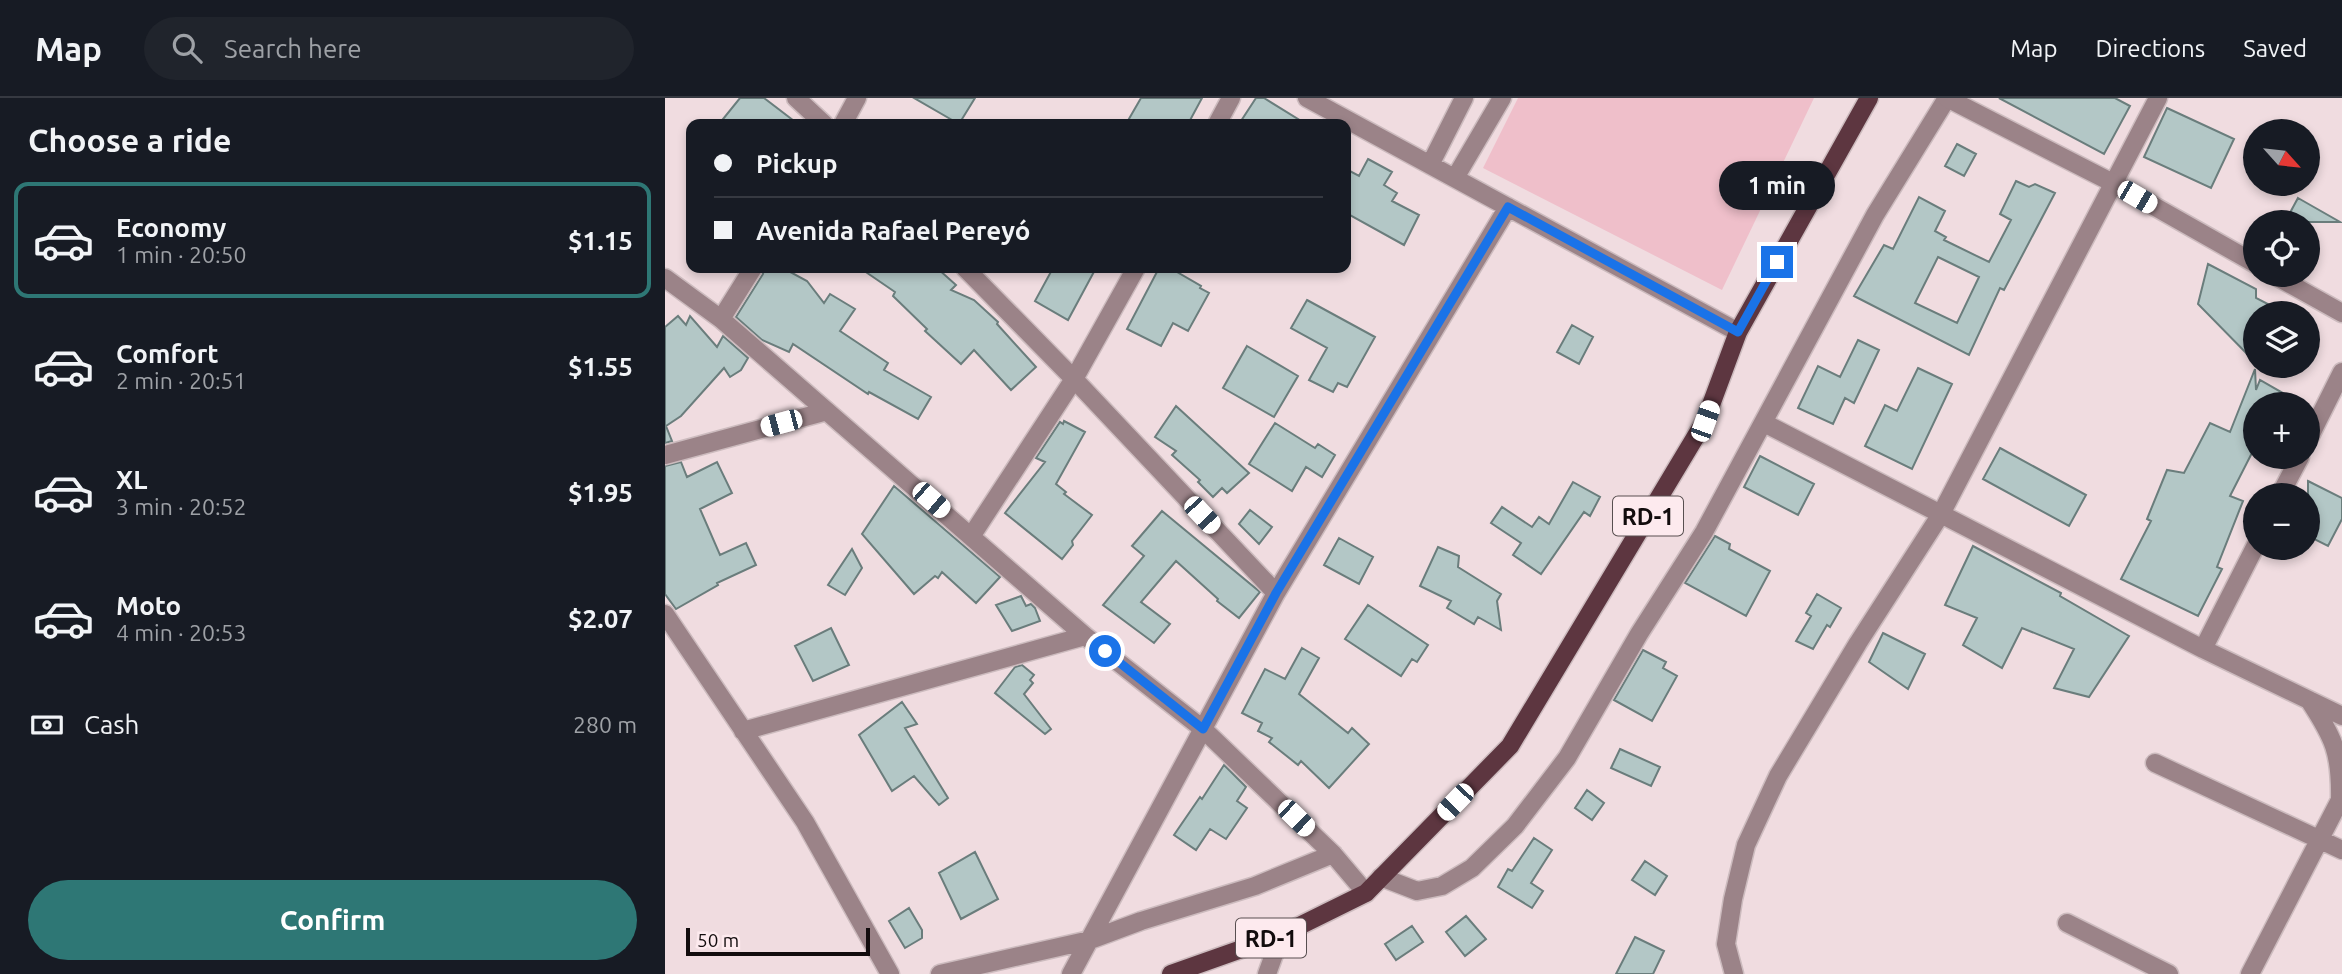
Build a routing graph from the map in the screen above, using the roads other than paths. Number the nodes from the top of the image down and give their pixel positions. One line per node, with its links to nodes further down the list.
1 (796, 98): 10 (street)
2 (857, 98): 11 (street)
3 (1231, 98): 12 (street)
4 (1307, 98): 13 (street)
5 (1464, 98): 15 (street)
6 (1502, 98): 16 (street)
7 (1869, 98): 27 (main road, RD-1)
8 (1947, 98): 17 (street); 32 (street)
9 (2158, 98): 17 (street)
10 (819, 119)
11 (846, 119)
12 (1220, 119)
13 (1346, 119)
14 (1351, 122): 15 (street)
15 (1430, 164): 16 (street)
16 (1455, 178): 18 (street)
17 (2113, 183): 19 (street); 34 (street)
18 (1508, 207): 27 (street); 37 (street)
19 (2243, 257)
20 (750, 273): 26 (street)
21 (970, 273): 29 (street)
22 (1133, 273): 29 (street)
23 (665, 278): 26 (street)
24 (2295, 287): 25 (street)
25 (2342, 313)
26 (721, 319): 30 (street)
27 (1738, 332): 50 (main road, RD-1)
28 (2342, 372): 31 (street)
29 (1074, 379): 35 (street); 37 (street)
30 (828, 411): 33 (street); 35 (street)
31 (2320, 416)
32 (1764, 424): 34 (street); 50 (street)
33 (665, 455)
34 (1941, 514): 40 (street); 60 (street)
35 (972, 536): 39 (street)
36 (2248, 560): 40 (street)
37 (1276, 593): 43 (street)
38 (665, 614): 44 (street)
39 (1085, 636): 43 (street); 44 (street)
40 (2203, 649): 41 (street)
41 (2309, 700): 42 (street); 46 (street)
42 (2342, 716)
43 (1203, 729): 49 (street); 54 (street)
44 (743, 731): 55 (street)
45 (2155, 763): 47 (street)
46 (2341, 799): 47 (street)
47 (2320, 839): 48 (street); 62 (street)
48 (2342, 850)
49 (1333, 854): 51 (street); 54 (street)
50 (1381, 877): 51 (main road, RD-1)
51 (1366, 893): 53 (main road, RD-1)
52 (2067, 923): 61 (street)
53 (1281, 934): 58 (main road, RD-1); 59 (street)
54 (1090, 940): 56 (street); 57 (street)
55 (890, 974)
56 (940, 974)
57 (1072, 974)
58 (1171, 974)
59 (1268, 974)
60 (1734, 974)
61 (2169, 974)
62 (2250, 974)

